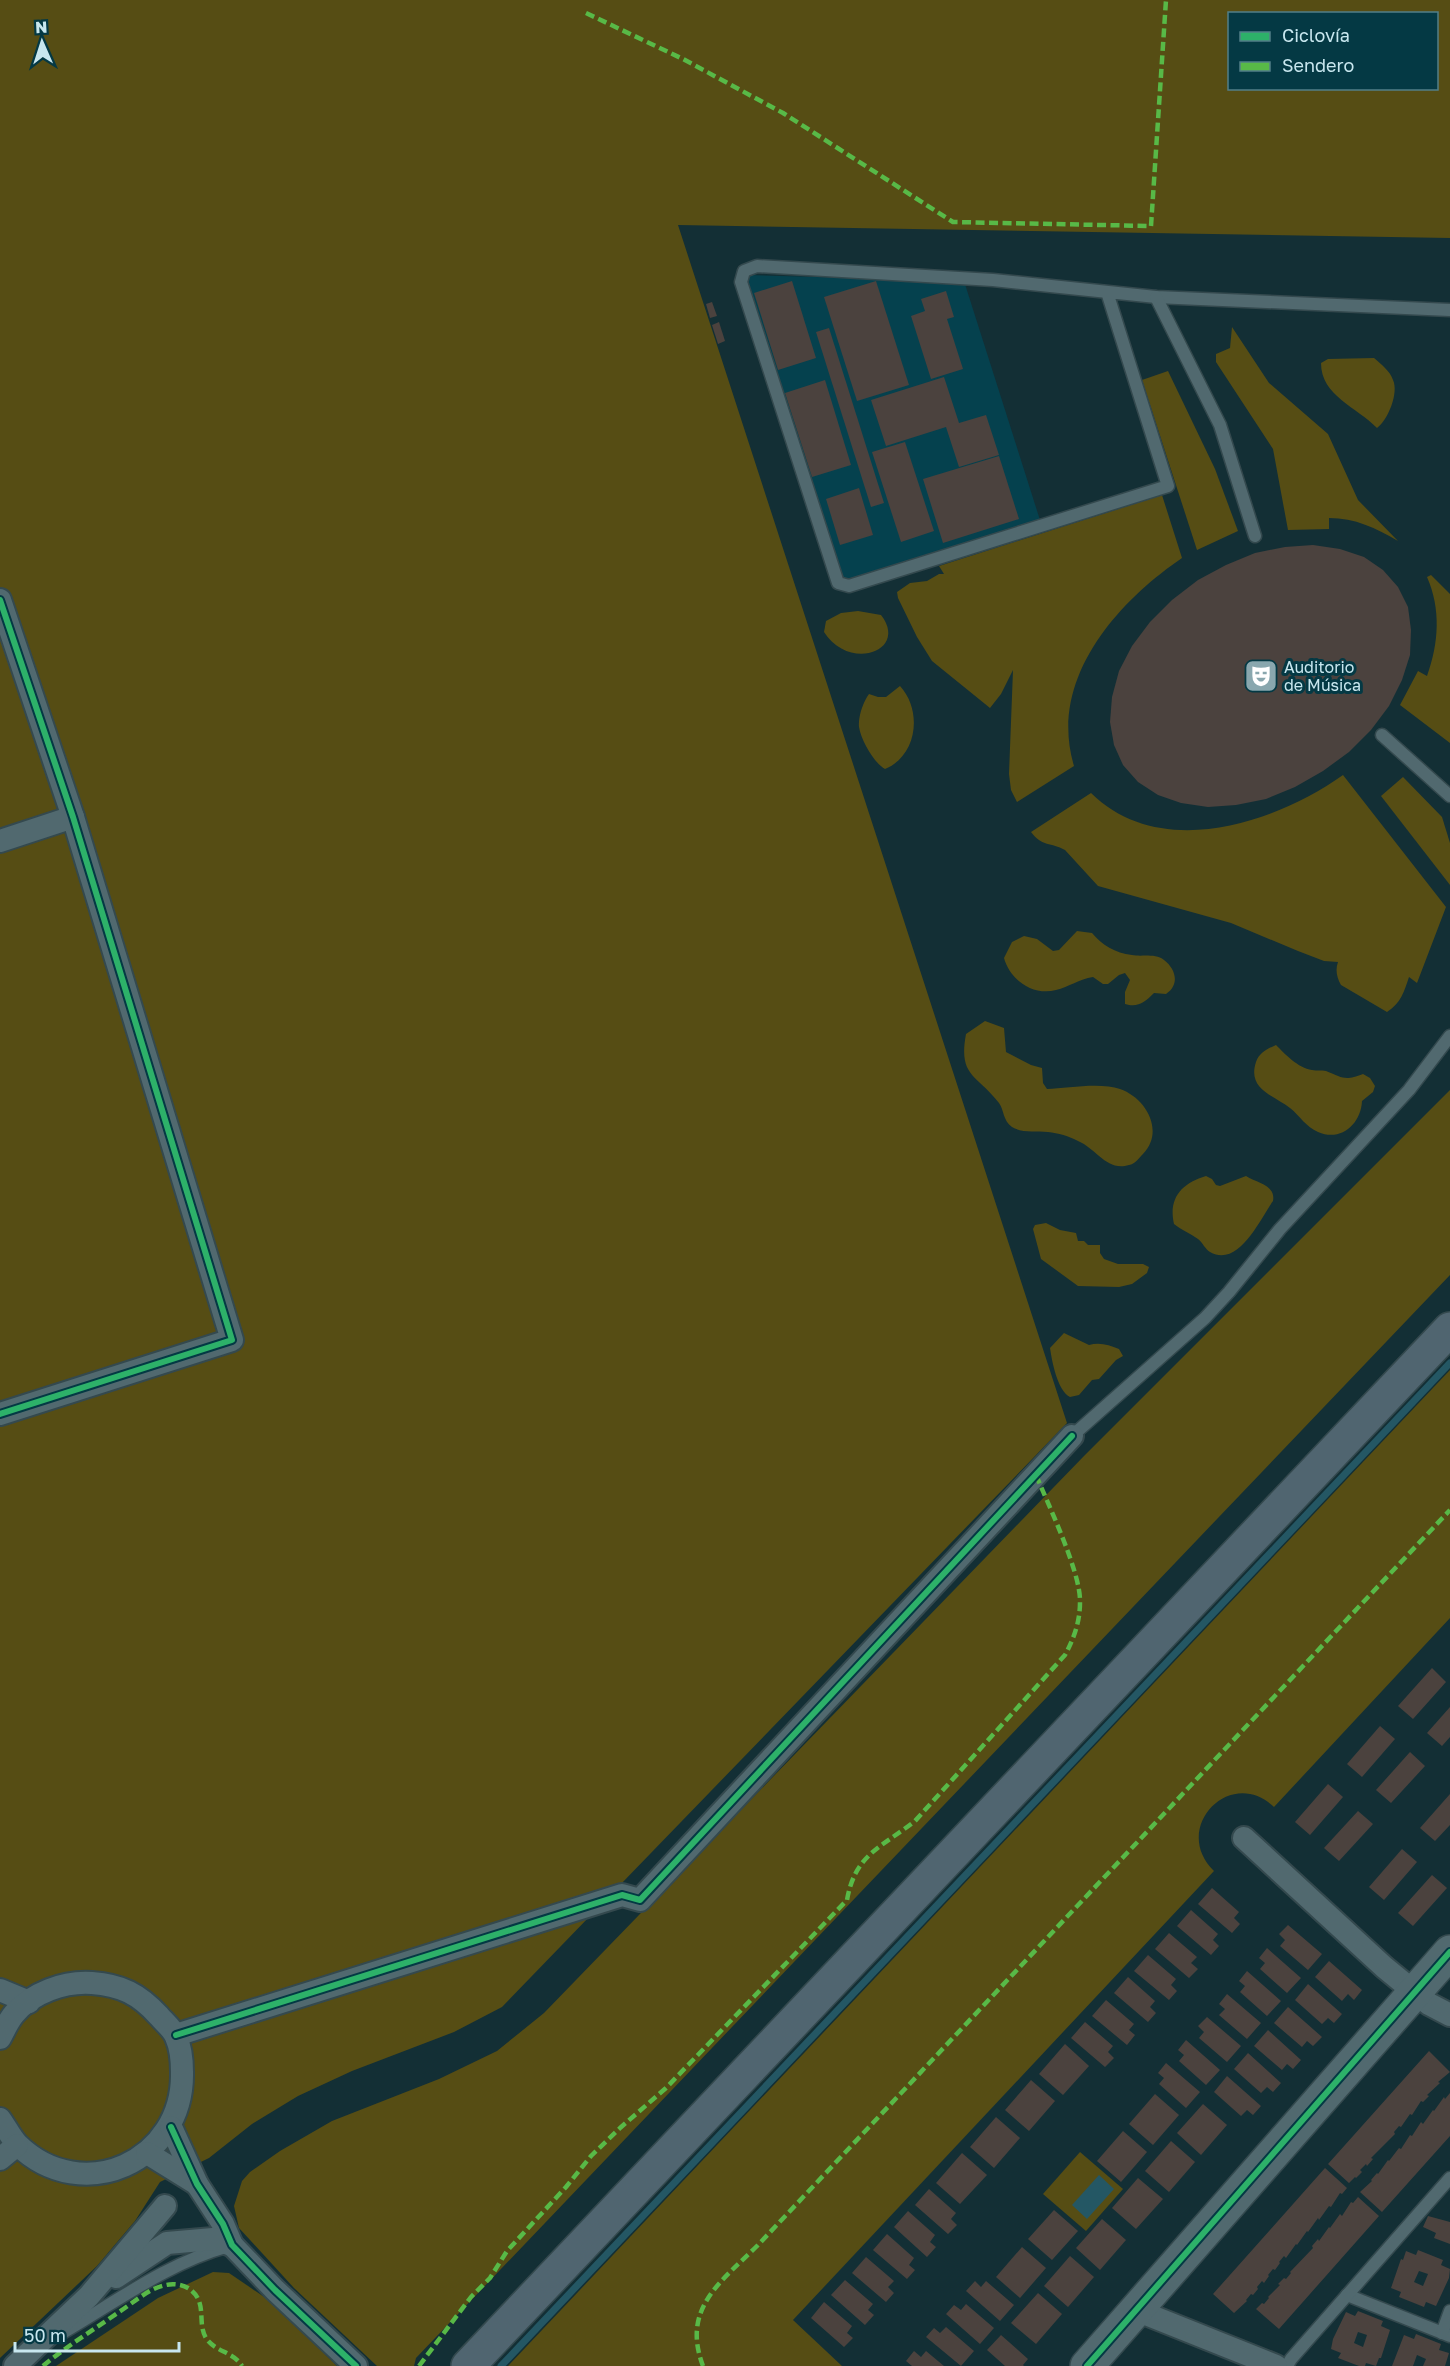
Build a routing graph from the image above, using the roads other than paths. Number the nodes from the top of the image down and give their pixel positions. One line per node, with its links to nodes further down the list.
1 (1107, 292): 1 (lane); 2 (lane)
2 (1156, 297): 3 (lane); 4 (lane)
3 (1450, 310)
4 (1255, 536)
5 (0, 600): 8 (street)
6 (1382, 735): 7 (lane)
7 (1450, 796)
8 (73, 817): 9 (street); 12 (street)
9 (0, 841)
10 (1450, 1035): 13 (lane)
11 (1450, 1329): 37 (highway)
12 (0, 1414)
13 (1072, 1436): 21 (street)
14 (1244, 1838): 17 (street)
15 (1450, 1952): 17 (street)
16 (0, 1990): 18 (street)
17 (1414, 1992): 19 (street); 32 (street)
18 (29, 2002): 20 (street); 21 (street)
19 (1450, 2015)
20 (2, 2030)
21 (176, 2035): 23 (street)
22 (0, 2119): 24 (street)
23 (171, 2127): 25 (street); 27 (street)
24 (9, 2152): 25 (street)
25 (147, 2153): 27 (street)
26 (1450, 2178): 30 (lane)
27 (197, 2184): 29 (street)
28 (178, 2241): 29 (street); 31 (street); 31 (street)
29 (232, 2246): 35 (lane); 36 (street)
30 (1347, 2295): 34 (lane); 40 (lane)
31 (89, 2296): 35 (street)
32 (1136, 2310): 38 (street); 39 (street)
33 (1450, 2311): 34 (lane)
34 (1446, 2334)
35 (22, 2359)
36 (356, 2366)
37 (468, 2366)
38 (1087, 2366)
39 (1276, 2366)
40 (1287, 2366)

